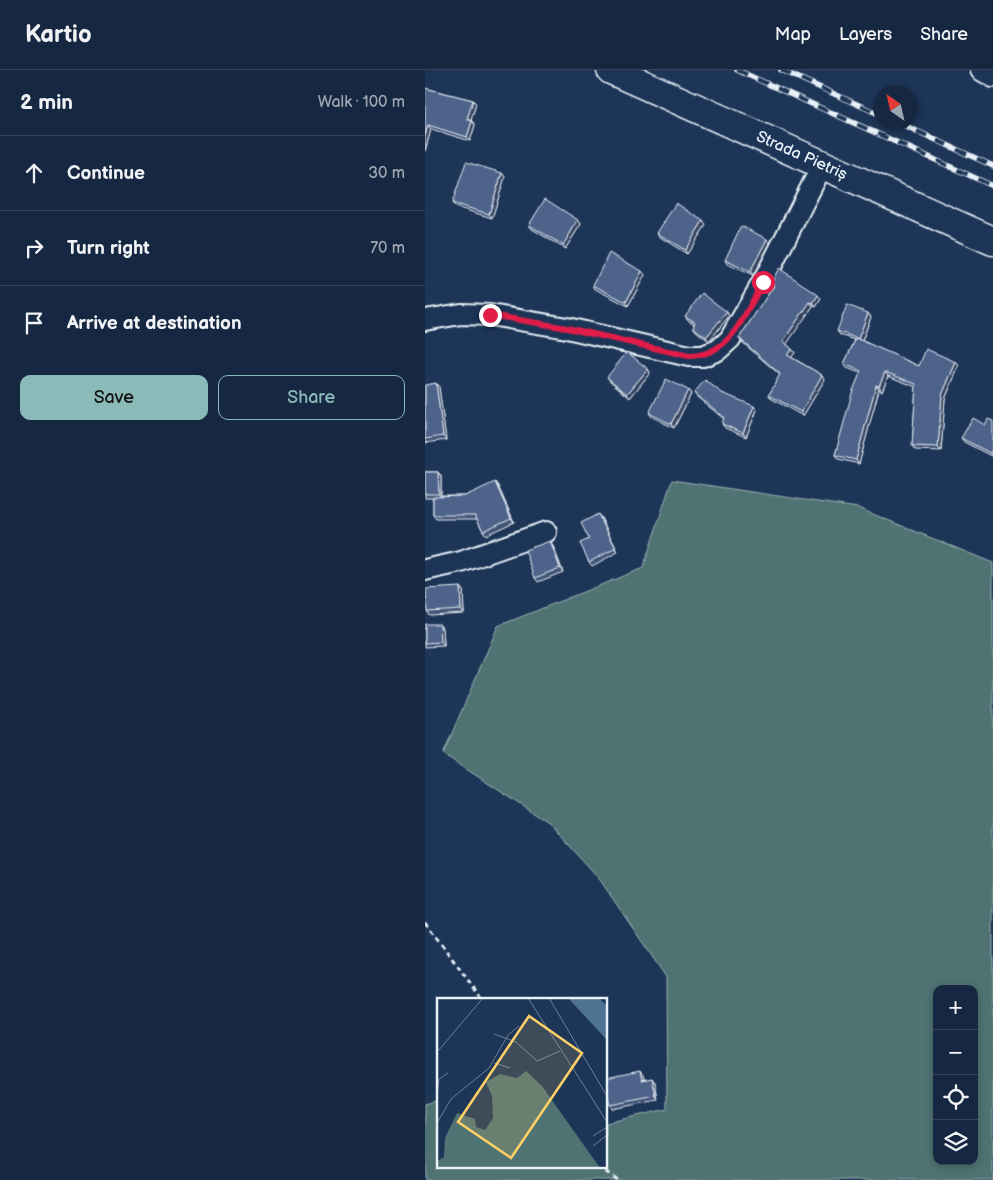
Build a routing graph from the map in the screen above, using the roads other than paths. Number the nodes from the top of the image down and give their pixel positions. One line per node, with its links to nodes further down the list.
1 (611, 70): 4 (main road, Strada Pietriș)
2 (981, 70): 3 (street)
3 (993, 77)
4 (822, 166): 5 (main road, Strada Pietriș); 6 (street)
5 (993, 241)
6 (425, 320)
7 (546, 532): 8 (street)
8 (425, 570)

